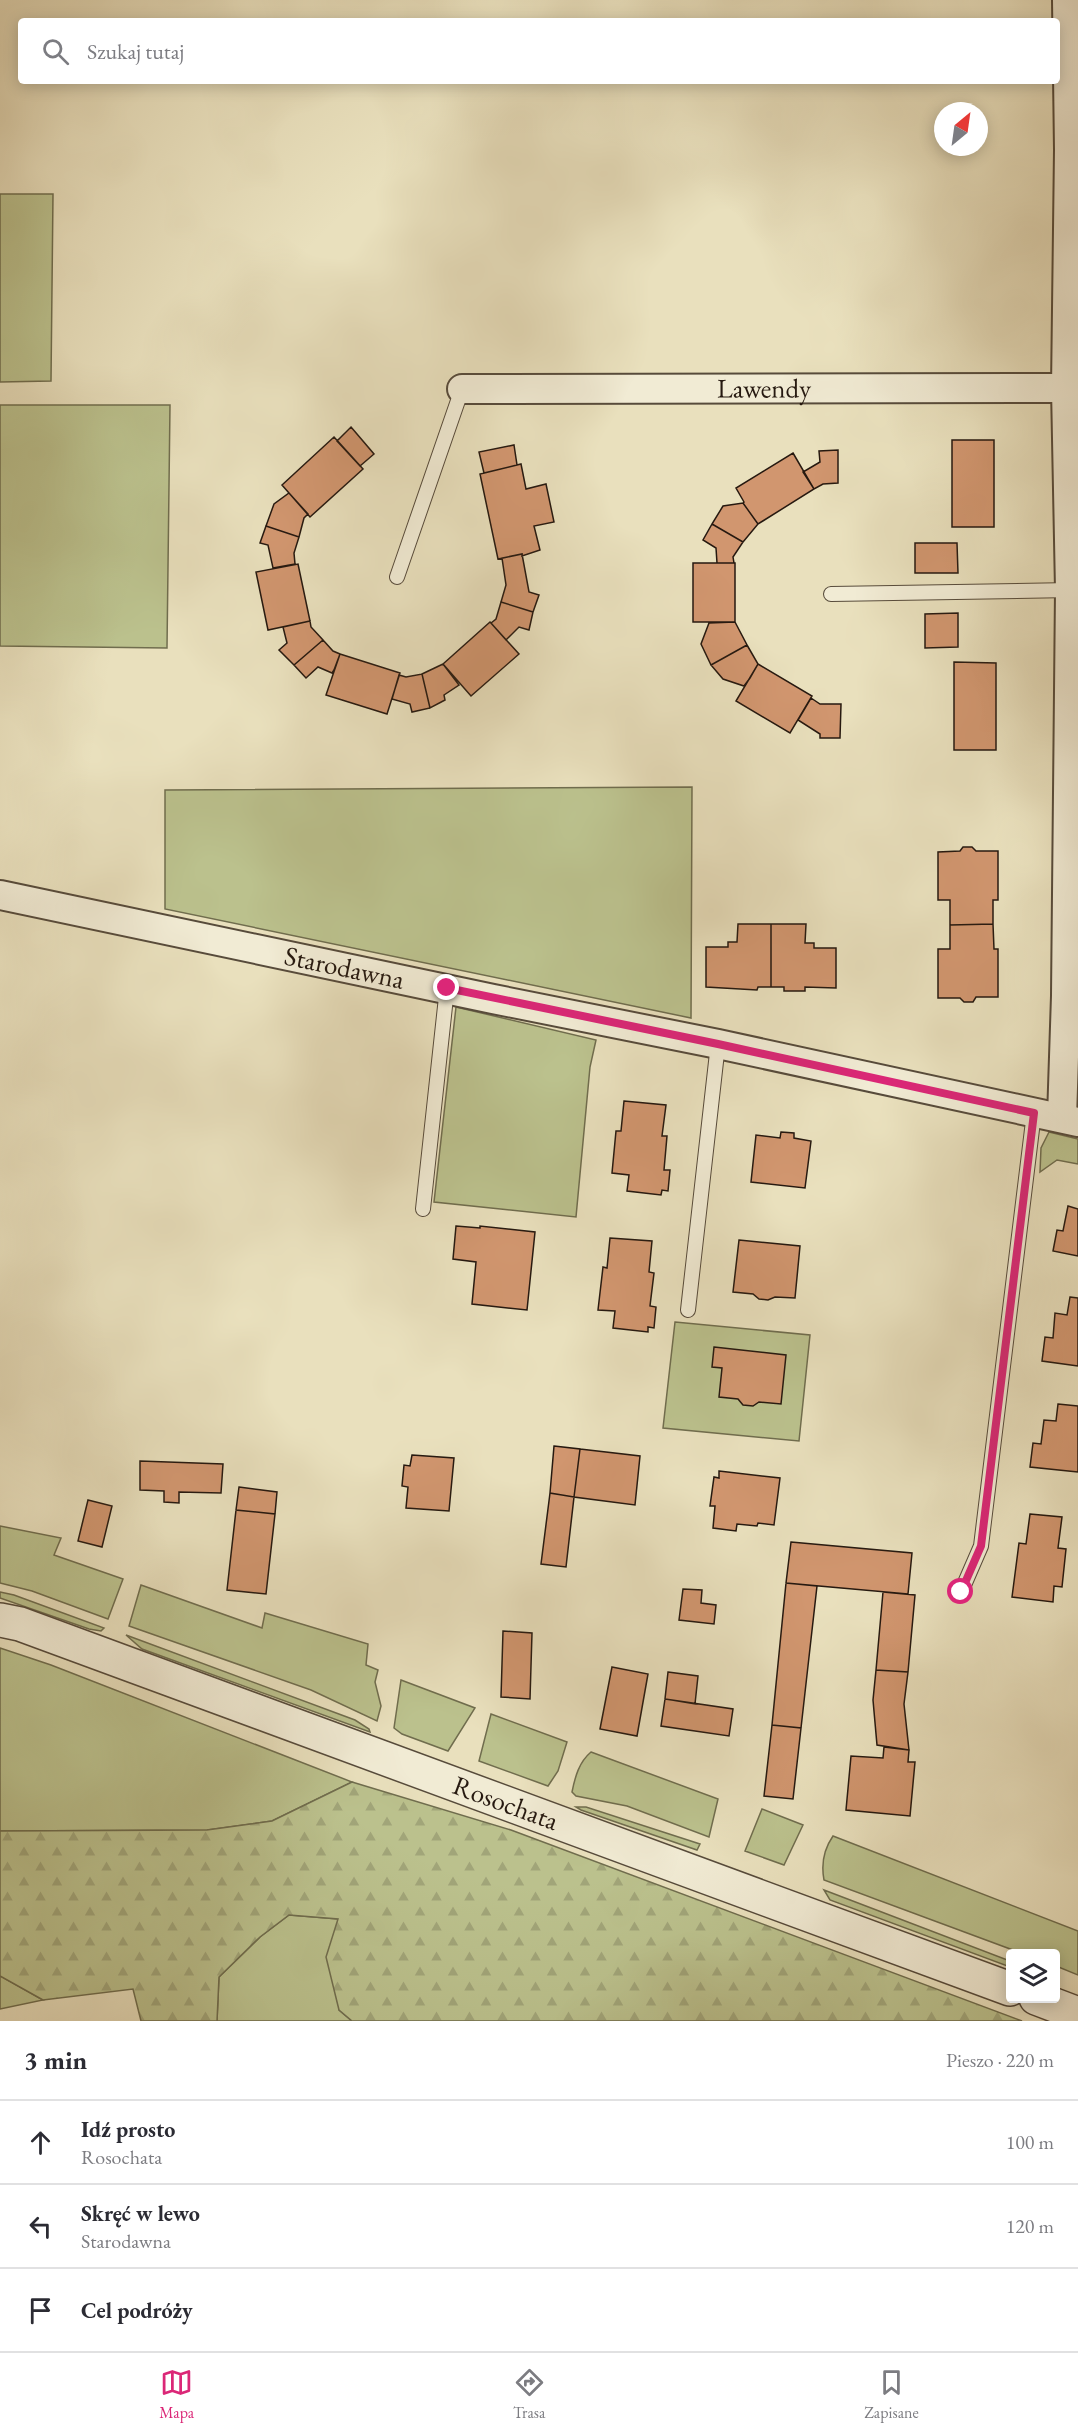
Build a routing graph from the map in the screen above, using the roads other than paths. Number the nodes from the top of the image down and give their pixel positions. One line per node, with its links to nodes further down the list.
1 (1067, 0): 2 (street)
2 (1073, 150): 3 (street)
3 (1066, 388): 4 (street, Lawendy); 6 (street)
4 (462, 389): 5 (lane)
5 (397, 576)
6 (1074, 590): 7 (lane); 12 (street)
7 (831, 594)
8 (0, 895): 9 (street, Starodawna)
9 (447, 988): 10 (street, Starodawna); 13 (lane)
10 (718, 1044): 11 (street, Starodawna); 14 (lane)
11 (1034, 1113): 12 (street, Starodawna); 15 (lane)
12 (1070, 1120)
13 (423, 1209)
14 (688, 1310)
15 (961, 1592)
16 (0, 1620): 17 (street, Rosochata)
17 (1006, 1987)
18 (1049, 2003): 19 (street)
19 (1078, 2014)

